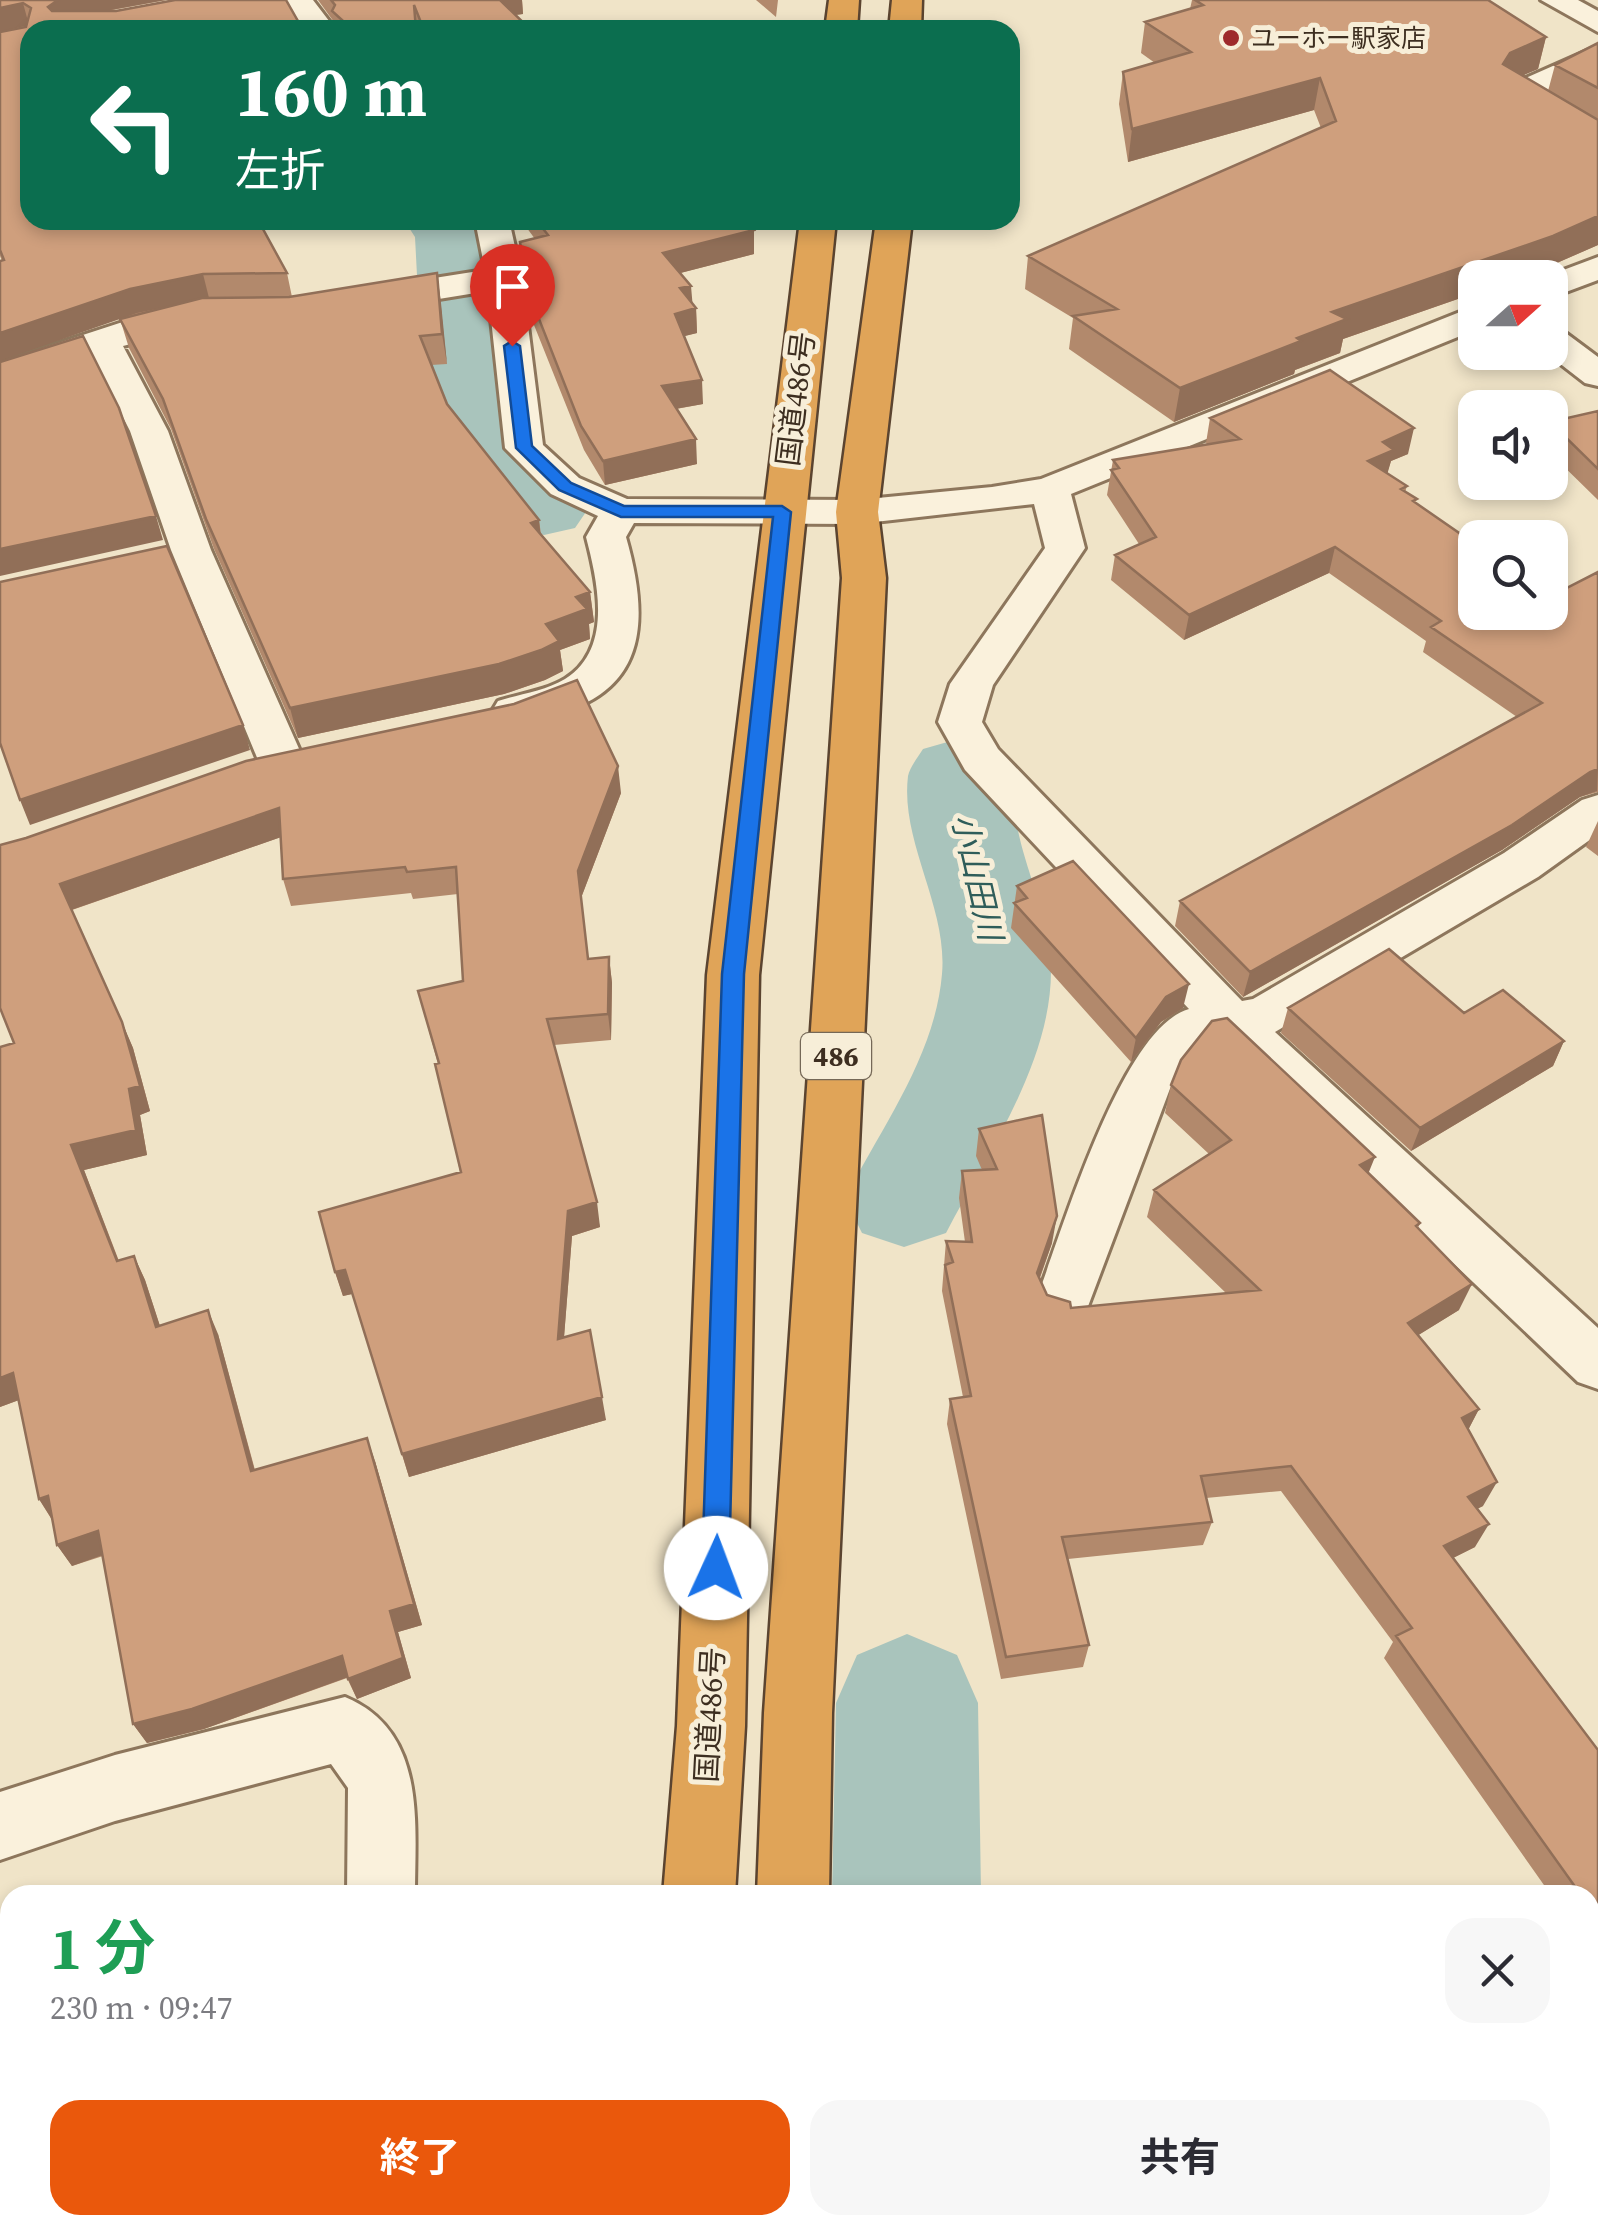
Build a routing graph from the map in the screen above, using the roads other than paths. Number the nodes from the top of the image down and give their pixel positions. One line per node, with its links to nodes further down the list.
1 (1556, 0): 2 (street)
2 (1598, 23)
3 (1598, 55): 4 (street)
4 (1598, 144)
5 (492, 230): 9 (street)
6 (817, 230): 20 (highway, 国道486号)
7 (893, 230): 21 (highway, 486)
8 (1598, 267): 10 (street)
9 (494, 280): 11 (street); 19 (street)
10 (1568, 280)
11 (331, 306)
12 (226, 313): 14 (street)
13 (1458, 324): 18 (street)
14 (104, 344): 16 (street); 23 (street)
15 (1568, 353): 17 (street)
16 (0, 374)
17 (1598, 375)
18 (1050, 489): 21 (street); 25 (street)
19 (621, 512): 20 (street); 22 (street)
20 (782, 512): 21 (street); 30 (highway, 国道486号)
21 (857, 512): 31 (highway, 486)
22 (469, 722)
23 (281, 761)
24 (1598, 812): 25 (street)
25 (1229, 1019): 26 (street); 27 (street)
26 (1064, 1300)
27 (1598, 1364)
28 (0, 1826): 29 (street)
29 (381, 1885)
30 (700, 1885)
31 (793, 1885)

